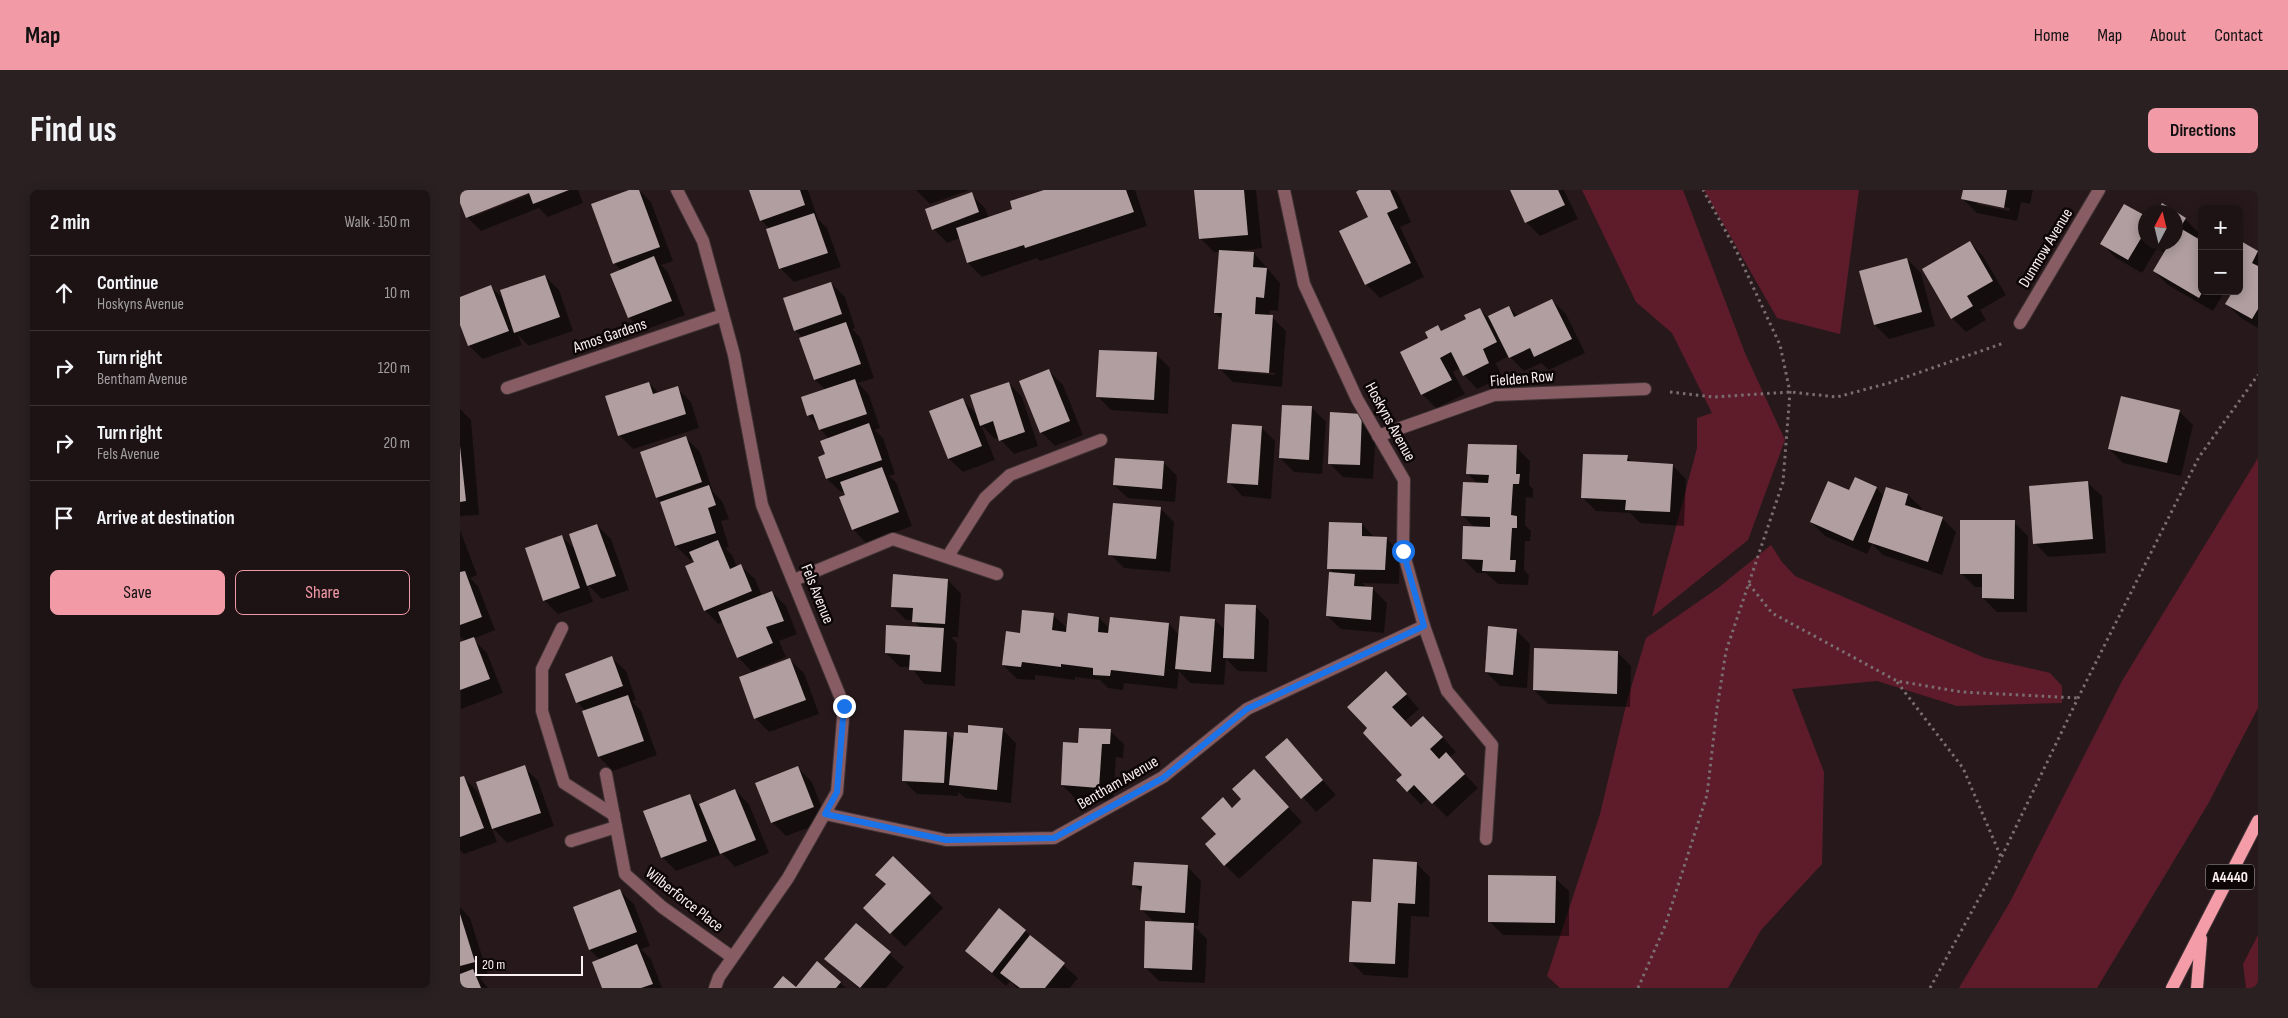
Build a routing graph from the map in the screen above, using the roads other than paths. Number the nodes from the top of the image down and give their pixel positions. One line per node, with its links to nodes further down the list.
1 (677, 190): 4 (street, Fels Avenue)
2 (1284, 190): 8 (street, Hoskyns Avenue)
3 (2099, 190): 5 (street, Dunmow Avenue)
4 (723, 315): 6 (street, Amos Gardens); 12 (street, Fels Avenue)
5 (2020, 323)
6 (507, 388)
7 (1645, 389): 8 (street, Fielden Row)
8 (1378, 436): 13 (street, Hoskyns Avenue)
9 (1101, 440): 10 (street)
10 (948, 556): 11 (street); 12 (street)
11 (996, 574)
12 (794, 580): 16 (street, Fels Avenue)
13 (1424, 626): 16 (street, Bentham Avenue); 19 (street, Hoskyns Avenue)
14 (562, 628): 17 (street)
15 (606, 774): 17 (street, Wilberforce Place)
16 (825, 814): 22 (street, Fels Avenue)
17 (615, 821): 20 (street); 22 (street, Wilberforce Place)
18 (2258, 821): 21 (main road, A4440)
19 (1486, 839)
20 (571, 841)
21 (2201, 934): 24 (main road, A4440); 25 (main road, A4440)
22 (732, 957): 23 (street, Fels Avenue)
23 (715, 988)
24 (2172, 988)
25 (2197, 988)

